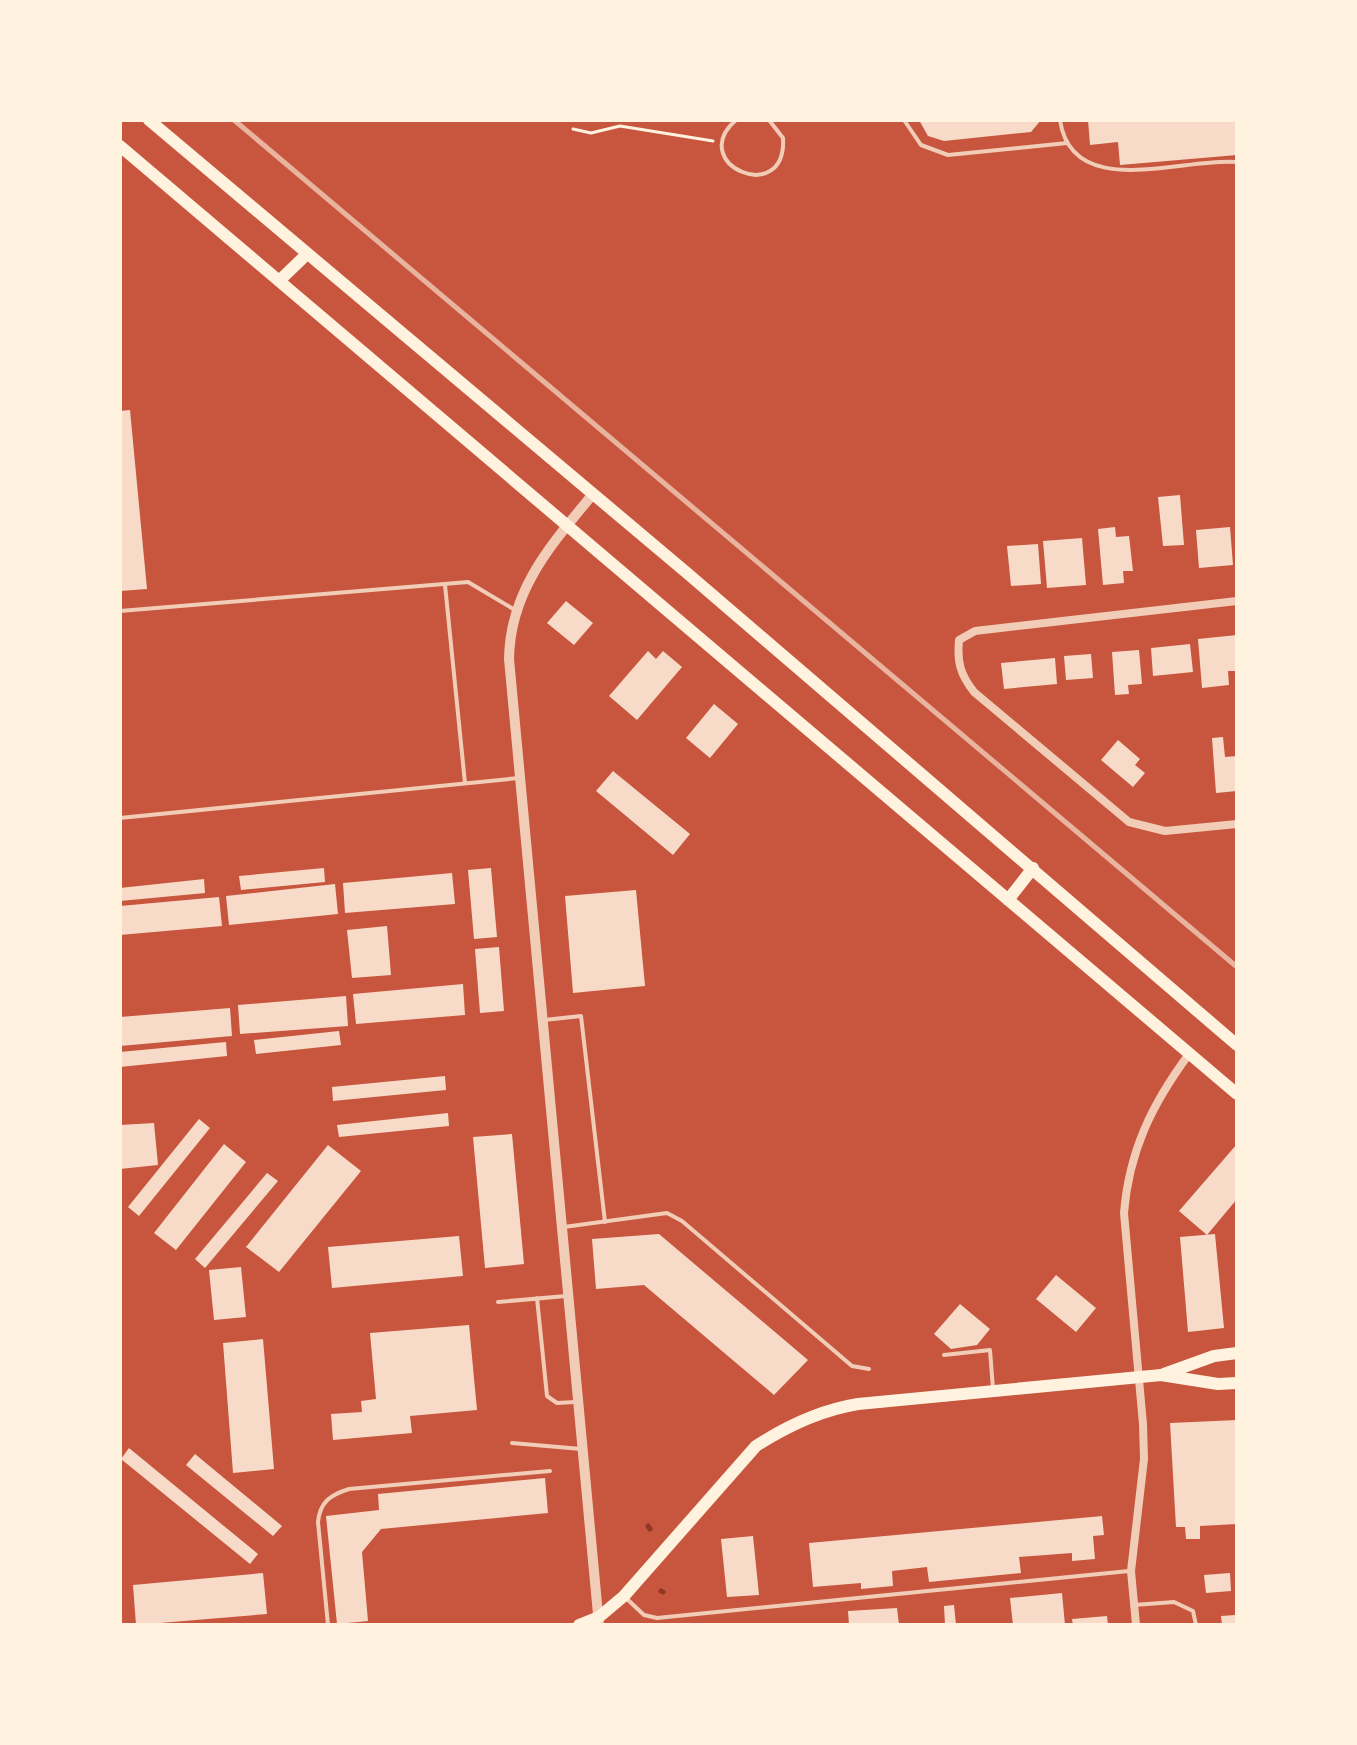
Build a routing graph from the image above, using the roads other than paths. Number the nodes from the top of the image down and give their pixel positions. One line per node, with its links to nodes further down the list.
1 (149, 120): 9 (main road)
2 (736, 120): 3 (lane)
3 (769, 120)
4 (904, 120): 6 (lane)
5 (1060, 120): 6 (lane)
6 (1067, 143): 8 (lane)
7 (120, 146): 10 (main road)
8 (1237, 162)
9 (307, 254): 10 (main road); 11 (main road)
10 (279, 281): 12 (main road)
11 (593, 494): 12 (street); 21 (main road)
12 (568, 524): 15 (street); 22 (main road)
13 (445, 585): 15 (lane); 16 (lane); 18 (lane)
14 (1237, 601): 20 (street)
15 (515, 610): 17 (street)
16 (120, 611)
17 (521, 778): 18 (lane); 23 (street)
18 (465, 783): 19 (lane)
19 (120, 818)
20 (1237, 824)
21 (1033, 868): 22 (main road); 24 (main road)
22 (1008, 900): 25 (main road)
23 (544, 1020): 27 (lane); 28 (street)
24 (1237, 1045)
25 (1189, 1054): 26 (main road); 36 (street)
26 (1237, 1094)
27 (605, 1222): 28 (lane); 34 (lane)
28 (563, 1227): 29 (street)
29 (569, 1295): 30 (lane); 39 (street)
30 (537, 1298): 31 (lane); 39 (lane)
31 (498, 1302)
32 (1237, 1353): 35 (main road)
33 (944, 1355): 38 (lane)
34 (869, 1369)
35 (1161, 1375): 36 (main road); 37 (main road)
36 (1138, 1378): 38 (main road); 43 (street)
37 (1237, 1383)
38 (993, 1391): 44 (main road)
39 (579, 1402): 41 (street)
40 (512, 1443): 41 (lane)
41 (583, 1449): 46 (street)
42 (550, 1471): 47 (lane)
43 (1131, 1571): 44 (lane); 45 (street)
44 (624, 1596): 46 (main road)
45 (1134, 1605): 49 (street); 50 (lane)
46 (599, 1621): 48 (main road)
47 (328, 1625)
48 (579, 1625)
49 (1136, 1625)
50 (1196, 1625)

